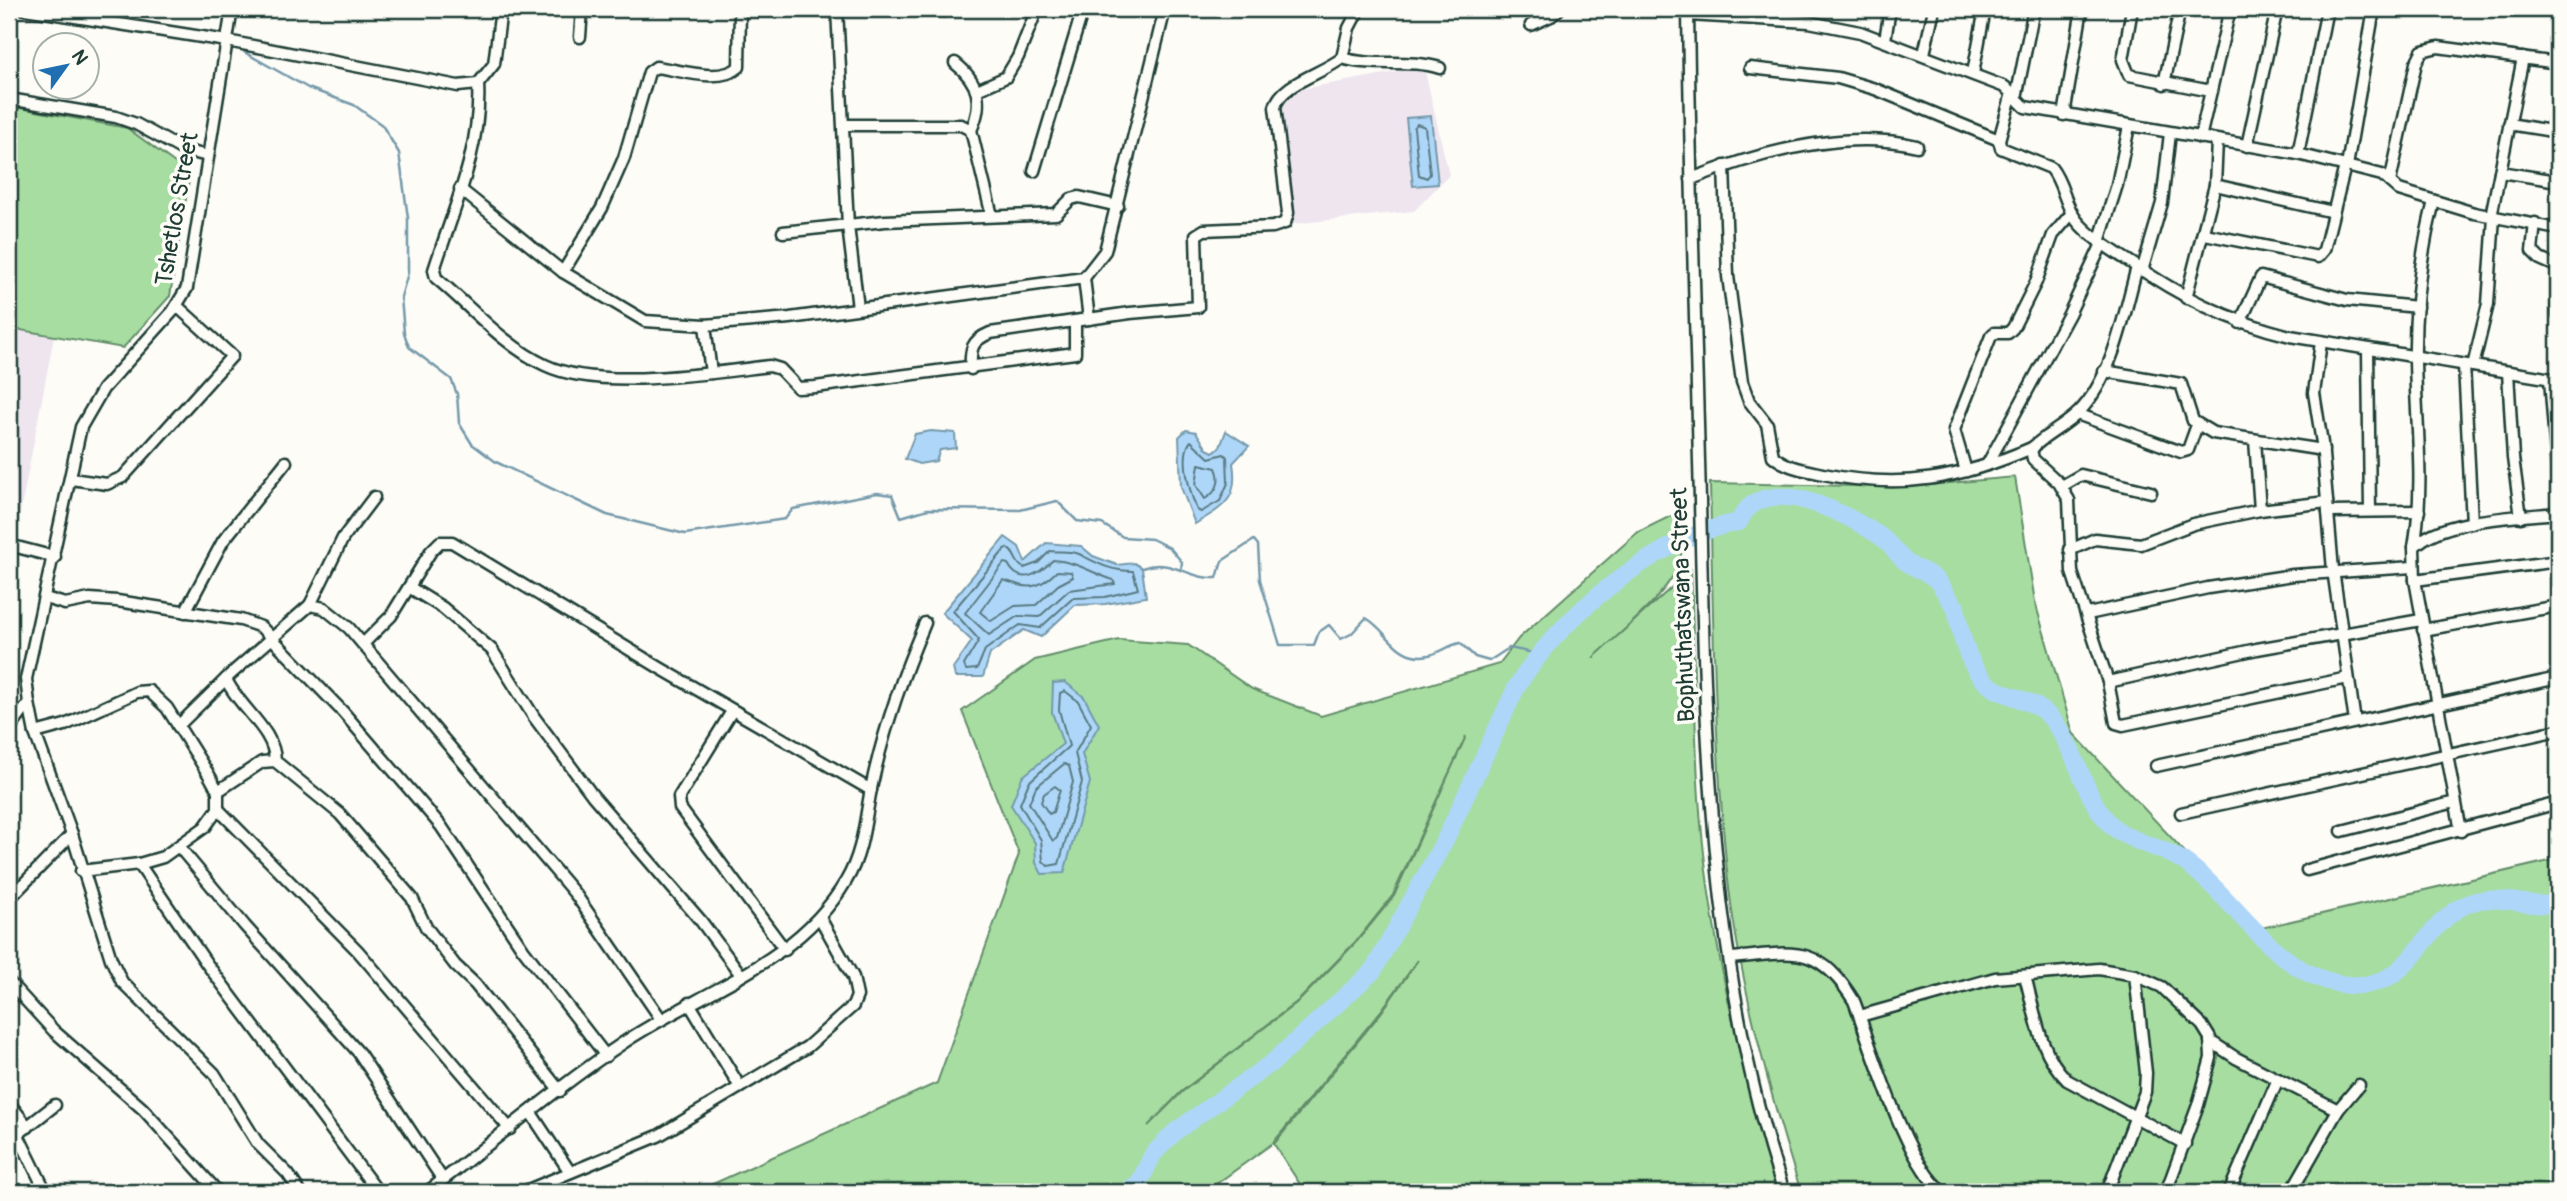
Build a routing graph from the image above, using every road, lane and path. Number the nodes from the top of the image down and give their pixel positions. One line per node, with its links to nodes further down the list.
1 (25, 9): 29 (street)
2 (232, 9): 29 (street, Tshetlos Street)
3 (501, 9): 38 (street)
4 (582, 9): 27 (street)
5 (740, 9): 82 (street)
6 (837, 9): 47 (street)
7 (1037, 9): 40 (street)
8 (1083, 9): 61 (street)
9 (1165, 9): 69 (street)
10 (1359, 9): 31 (street)
11 (1559, 9): 26 (street)
12 (1784, 9): 25 (street)
13 (1890, 9): 28 (street)
14 (1934, 9): 30 (street)
15 (1984, 9): 37 (street)
16 (2034, 9): 42 (street)
17 (2082, 9): 45 (street)
18 (2132, 9): 39 (street)
19 (2180, 9): 39 (street)
20 (2230, 9): 41 (street)
21 (2277, 9): 56 (street)
22 (2326, 9): 57 (street)
23 (2374, 9): 60 (street)
24 (1688, 12): 25 (street); 63 (street, Bophuthatswana Street)
25 (1784, 20): 28 (street)
26 (1531, 24)
27 (580, 37)
28 (1885, 40): 30 (street)
29 (227, 41): 38 (street); 58 (street, Tshetlos Street)
30 (1924, 54): 37 (street)
31 (1342, 58): 35 (street); 90 (street)
32 (2523, 58): 34 (street); 46 (street); 65 (street)
33 (955, 63): 40 (street)
34 (2558, 63)
35 (1440, 68)
36 (1750, 68): 53 (street)
37 (1973, 73): 42 (street)
38 (478, 84): 67 (street)
39 (2164, 84): 41 (street)
40 (977, 90): 49 (street)
41 (2211, 91): 52 (street)
42 (2014, 96): 45 (street); 53 (street)
43 (9, 99): 58 (street)
44 (2558, 106): 51 (street)
45 (2064, 115): 48 (street)
46 (2509, 124): 51 (street); 62 (street)
47 (844, 125): 49 (street); 75 (street)
48 (2129, 126): 50 (street); 79 (street)
49 (971, 130): 72 (street)
50 (2170, 132): 52 (street); 81 (street)
51 (2555, 132)
52 (2200, 138): 54 (street)
53 (1999, 141): 71 (street)
54 (2217, 141): 56 (street); 66 (street)
55 (1917, 146): 59 (street)
56 (2247, 146): 57 (street)
57 (2298, 154): 60 (street)
58 (208, 156): 86 (street, Tshetlos Street)
59 (1724, 166): 63 (street); 111 (street)
60 (2346, 166): 65 (street); 70 (street)
61 (1034, 172)
62 (2500, 172): 64 (street); 73 (street)
63 (1691, 179): 174 (street, Bophuthatswana Street)
64 (2558, 181)
65 (2390, 182): 68 (street)
66 (2215, 185): 70 (street); 78 (street)
67 (460, 188): 82 (street); 101 (street)
68 (2434, 201): 73 (street); 87 (street)
69 (1118, 206): 72 (street); 83 (street)
70 (2333, 212): 78 (street)
71 (2071, 213): 79 (street); 111 (street)
72 (992, 216): 75 (street)
73 (2493, 217): 74 (street); 97 (street)
74 (2535, 223): 76 (street); 80 (street)
75 (848, 226): 77 (street); 88 (street)
76 (2558, 229)
77 (783, 232)
78 (2205, 234): 84 (street)
79 (2100, 243): 81 (street); 110 (street)
80 (2558, 267)
81 (2139, 269): 84 (street); 99 (street)
82 (563, 272): 93 (street)
83 (1084, 278): 88 (street); 90 (street)
84 (2186, 298): 92 (street)
85 (2558, 303): 89 (street)
86 (177, 306): 112 (street, Tshetlos Street); 112 (street)
87 (2417, 307): 92 (street); 96 (street)
88 (858, 308): 93 (street)
89 (2558, 314)
90 (1089, 319): 91 (street)
91 (1075, 321): 98 (street); 98 (street)
92 (2240, 323): 94 (street)
93 (705, 325): 101 (street)
94 (2321, 342): 95 (street); 107 (street)
95 (2368, 351): 96 (street); 119 (street)
96 (2415, 358): 97 (street); 120 (street)
97 (2468, 365): 100 (street); 123 (street)
98 (971, 369): 101 (street)
99 (2104, 371): 103 (street); 104 (street)
100 (2508, 372): 102 (street); 122 (street)
101 (711, 373)
102 (2554, 379): 108 (street)
103 (2077, 414): 104 (street); 106 (street)
104 (2197, 425): 105 (street)
105 (2255, 440): 107 (street); 118 (street)
106 (2034, 446): 110 (street); 114 (street)
107 (2323, 450): 117 (street)
108 (2557, 451): 113 (street)
109 (286, 462): 136 (street)
110 (1987, 465): 111 (street)
111 (1966, 471)
112 (71, 479): 127 (street, Tshetlos Street)
113 (2558, 484)
114 (2062, 486): 115 (street); 126 (street)
115 (2151, 492)
116 (374, 497): 134 (street)
117 (2328, 507): 118 (street); 119 (street); 130 (street)
118 (2260, 510): 126 (street)
119 (2370, 511): 120 (street)
120 (2419, 511): 125 (street)
121 (2558, 513): 122 (street)
122 (2521, 517): 123 (street)
123 (2472, 523): 125 (street)
124 (9, 545): 127 (street)
125 (2414, 547): 129 (street)
126 (2070, 550): 137 (street)
127 (54, 557): 133 (street, Tshetlos Street)
128 (2558, 561): 131 (street)
129 (2413, 567): 130 (street); 131 (street)
130 (2333, 570): 137 (street); 140 (street)
131 (2415, 580): 139 (street)
132 (409, 587): 142 (street); 149 (street); 175 (street)
133 (46, 598): 136 (street); 147 (street, Tshetlos Street)
134 (310, 604): 141 (street); 142 (street)
135 (2558, 606): 139 (street)
136 (185, 612): 141 (street)
137 (2088, 614): 146 (street)
138 (925, 623): 158 (street)
139 (2422, 625): 140 (street); 148 (street)
140 (2341, 634): 143 (street); 146 (street)
141 (273, 639): 145 (street); 183 (street)
142 (363, 645): 181 (street)
143 (2348, 678): 146 (street); 150 (street)
144 (2558, 678): 148 (street)
145 (226, 679): 151 (street); 156 (street)
146 (2108, 682)
147 (29, 703): 152 (street); 154 (street, Tshetlos Street)
148 (2436, 705): 150 (street); 155 (street)
149 (732, 711): 158 (street); 173 (street)
150 (2355, 722): 157 (street)
151 (178, 726): 154 (street); 159 (street)
152 (9, 730)
153 (2558, 730): 155 (street)
154 (35, 733): 166 (street, Tshetlos Street)
155 (2445, 754): 160 (street); 163 (street)
156 (275, 761): 159 (street); 187 (street)
157 (2156, 766)
158 (871, 790): 172 (street)
159 (218, 791): 162 (street)
160 (2455, 802): 164 (street); 165 (street)
161 (2558, 803): 165 (street)
162 (218, 808): 167 (street); 194 (street)
163 (2181, 813)
164 (2342, 831)
165 (2462, 831): 169 (street)
166 (72, 834): 170 (street, Tshetlos Street); 171 (street)
167 (180, 848): 168 (street); 198 (street)
168 (139, 864): 170 (street); 202 (street)
169 (2307, 870)
170 (81, 871): 201 (street, Tshetlos Street)
171 (9, 899)
172 (820, 918): 173 (street); 186 (street)
173 (785, 950): 175 (street)
174 (1731, 958): 180 (street); 205 (street, Bophuthatswana Street)
175 (741, 975): 179 (street)
176 (2135, 975): 177 (street); 182 (street); 192 (street)
177 (2025, 976): 180 (street); 192 (street)
178 (9, 982): 200 (street)
179 (689, 1003): 181 (street); 186 (street)
180 (1860, 1016): 206 (street)
181 (661, 1019): 183 (street)
182 (2210, 1041): 184 (street); 196 (street)
183 (606, 1056): 187 (street)
184 (2278, 1079): 190 (street); 209 (street)
185 (2359, 1085): 190 (street)
186 (740, 1087): 197 (street)
187 (560, 1091): 191 (street)
188 (9, 1103): 193 (street)
189 (55, 1105): 193 (street)
190 (2338, 1110): 210 (street)
191 (531, 1113): 194 (street); 197 (street)
192 (2135, 1118): 196 (street); 207 (street)
193 (28, 1127): 195 (street)
194 (510, 1129): 198 (street)
195 (13, 1138): 199 (street)
196 (2185, 1144): 208 (street)
197 (570, 1172): 204 (street)
198 (443, 1180): 203 (street)
199 (47, 1192)
200 (218, 1192)
201 (300, 1192)
202 (378, 1192)
203 (427, 1192)
204 (523, 1192)
205 (1784, 1192)
206 (1944, 1192)
207 (2107, 1192)
208 (2166, 1192)
209 (2229, 1192)
210 (2291, 1192)

